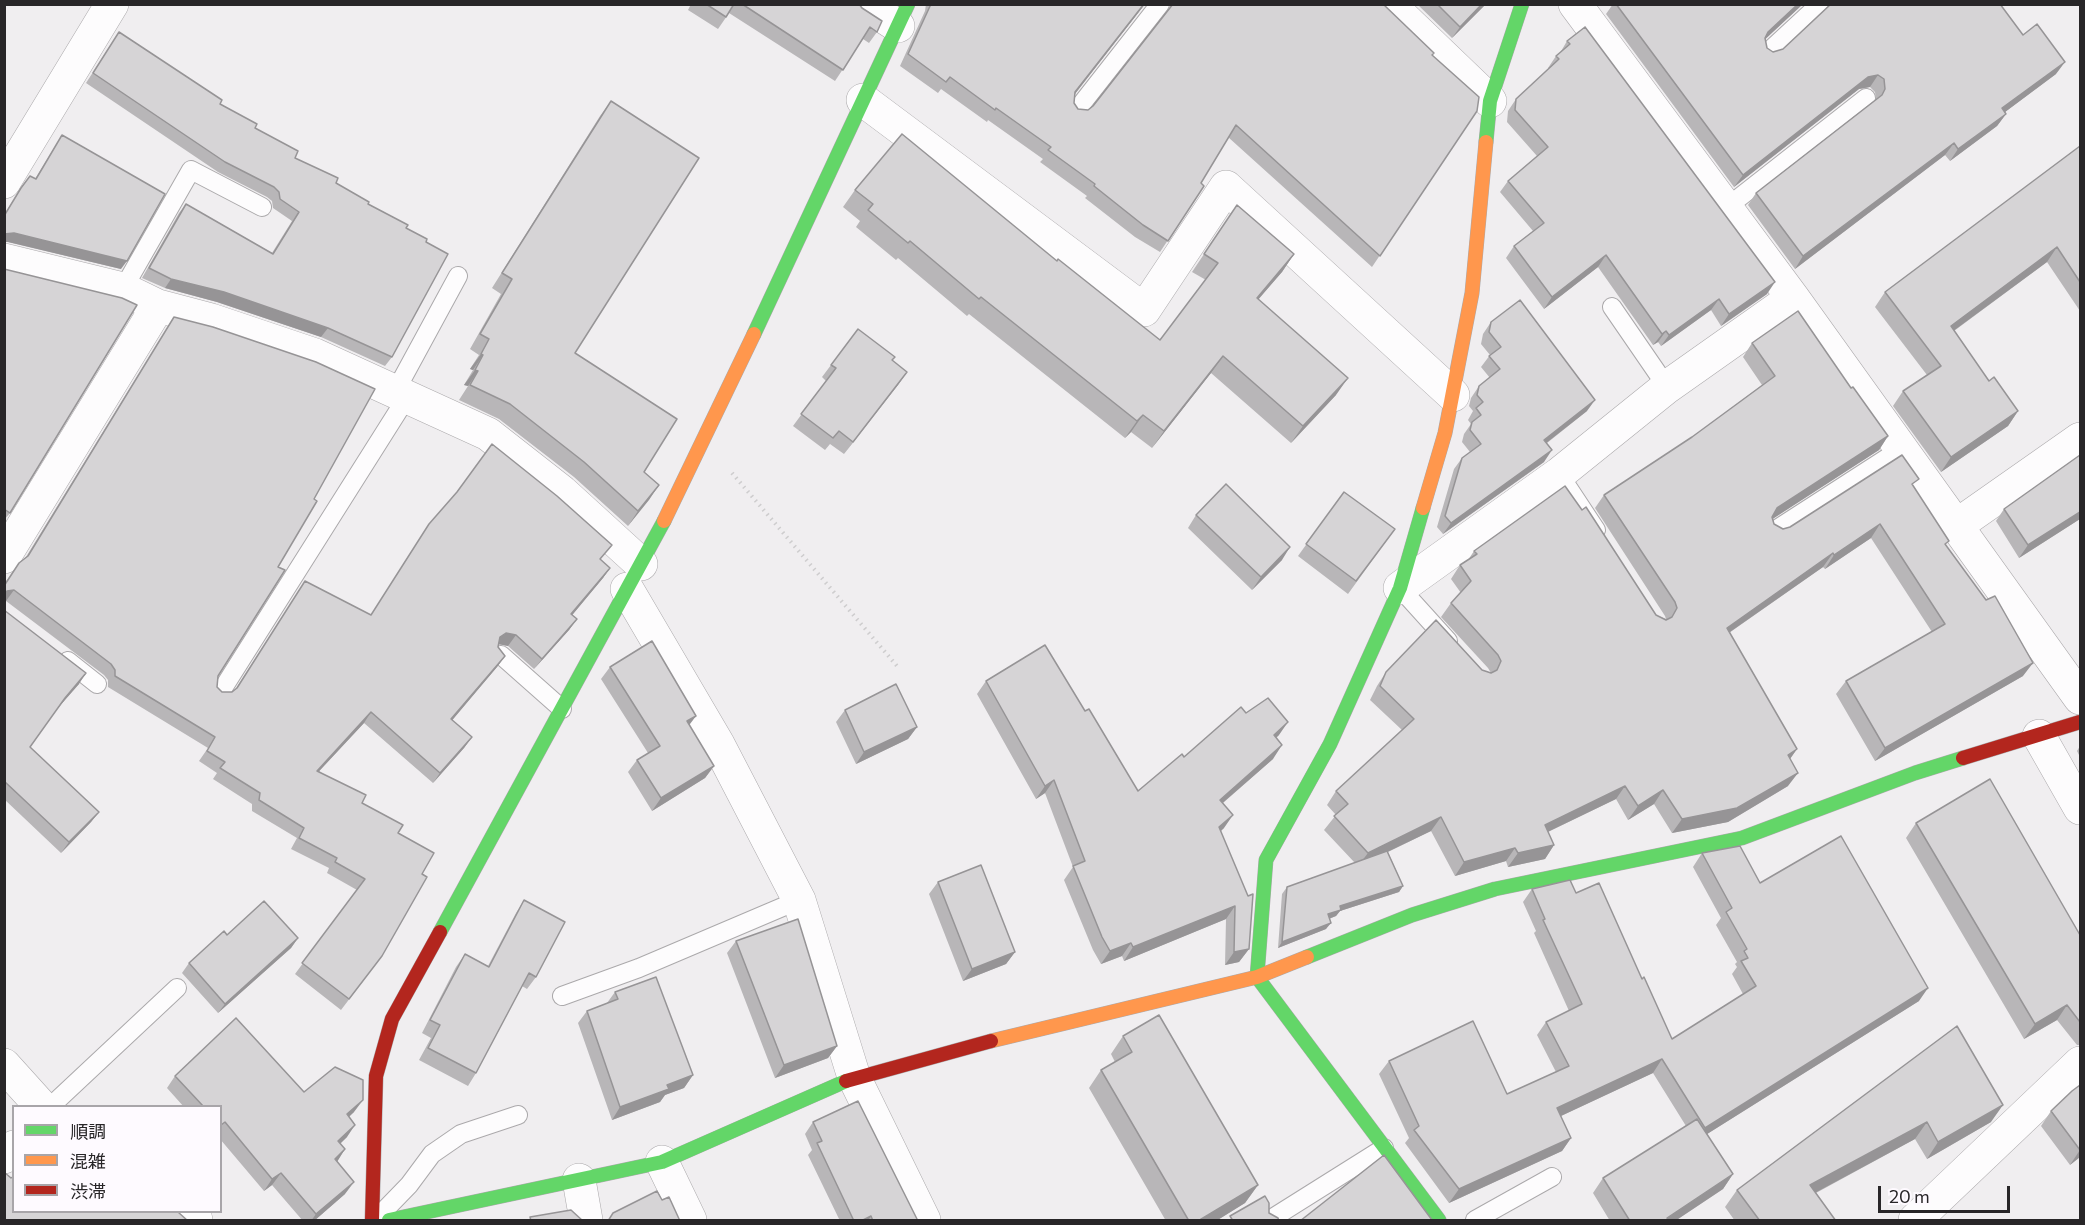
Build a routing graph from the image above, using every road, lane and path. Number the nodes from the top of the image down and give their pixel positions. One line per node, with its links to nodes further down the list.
1 (112, 4): 14 (street)
2 (864, 4): 8 (street)
3 (1160, 4): 13 (lane)
4 (1389, 4): 12 (street)
5 (1522, 4): 12 (street)
6 (1575, 4): 16 (street)
7 (1820, 4): 9 (lane)
8 (903, 15): 11 (street)
9 (1767, 53)
10 (1866, 98): 16 (lane)
11 (863, 100): 25 (street); 27 (street)
12 (1490, 101): 25 (street)
13 (1076, 111)
14 (4, 182)
15 (262, 207): 19 (lane)
16 (1726, 208): 20 (street)
17 (4, 260): 19 (street)
18 (458, 276): 24 (lane)
19 (123, 289): 21 (street)
20 (1793, 298): 23 (street); 28 (street)
21 (158, 306): 24 (street); 33 (street)
22 (1612, 307): 23 (lane)
23 (1667, 387): 29 (street)
24 (401, 394): 34 (street); 41 (lane)
25 (1453, 395): 35 (street)
26 (2080, 439): 30 (street)
27 (699, 449): 34 (street); 39 (path)
28 (1901, 449): 30 (street); 31 (lane)
29 (1559, 474): 32 (lane); 35 (street)
30 (1956, 526): 42 (street)
31 (1774, 531)
32 (1604, 543)
33 (4, 557)
34 (634, 576): 43 (street); 47 (street)
35 (1400, 588): 38 (lane); 48 (street)
36 (51, 648): 40 (lane)
37 (501, 655): 43 (lane)
38 (1464, 658)
39 (897, 666)
40 (98, 684)
41 (220, 693)
42 (2080, 698)
43 (562, 709): 64 (street)
44 (2080, 722): 45 (street)
45 (2039, 736): 46 (street); 48 (street)
46 (2080, 808)
47 (800, 900): 50 (lane); 53 (street)
48 (1257, 977): 53 (street); 57 (street)
49 (177, 988): 55 (lane)
50 (562, 996)
51 (2080, 1064): 70 (street)
52 (4, 1065): 54 (street)
53 (854, 1077): 58 (street); 67 (street)
54 (39, 1105)
55 (53, 1105)
56 (518, 1115): 64 (lane)
57 (1384, 1148): 63 (lane); 68 (street)
58 (662, 1162): 60 (street); 66 (street)
59 (1552, 1177): 69 (lane)
60 (579, 1180): 61 (street); 65 (street)
61 (470, 1212): 62 (street)
62 (391, 1220)
63 (1271, 1220)
64 (374, 1221)
65 (586, 1221)
66 (690, 1221)
67 (924, 1221)
68 (1439, 1221)
69 (1475, 1221)
70 (1915, 1221)

